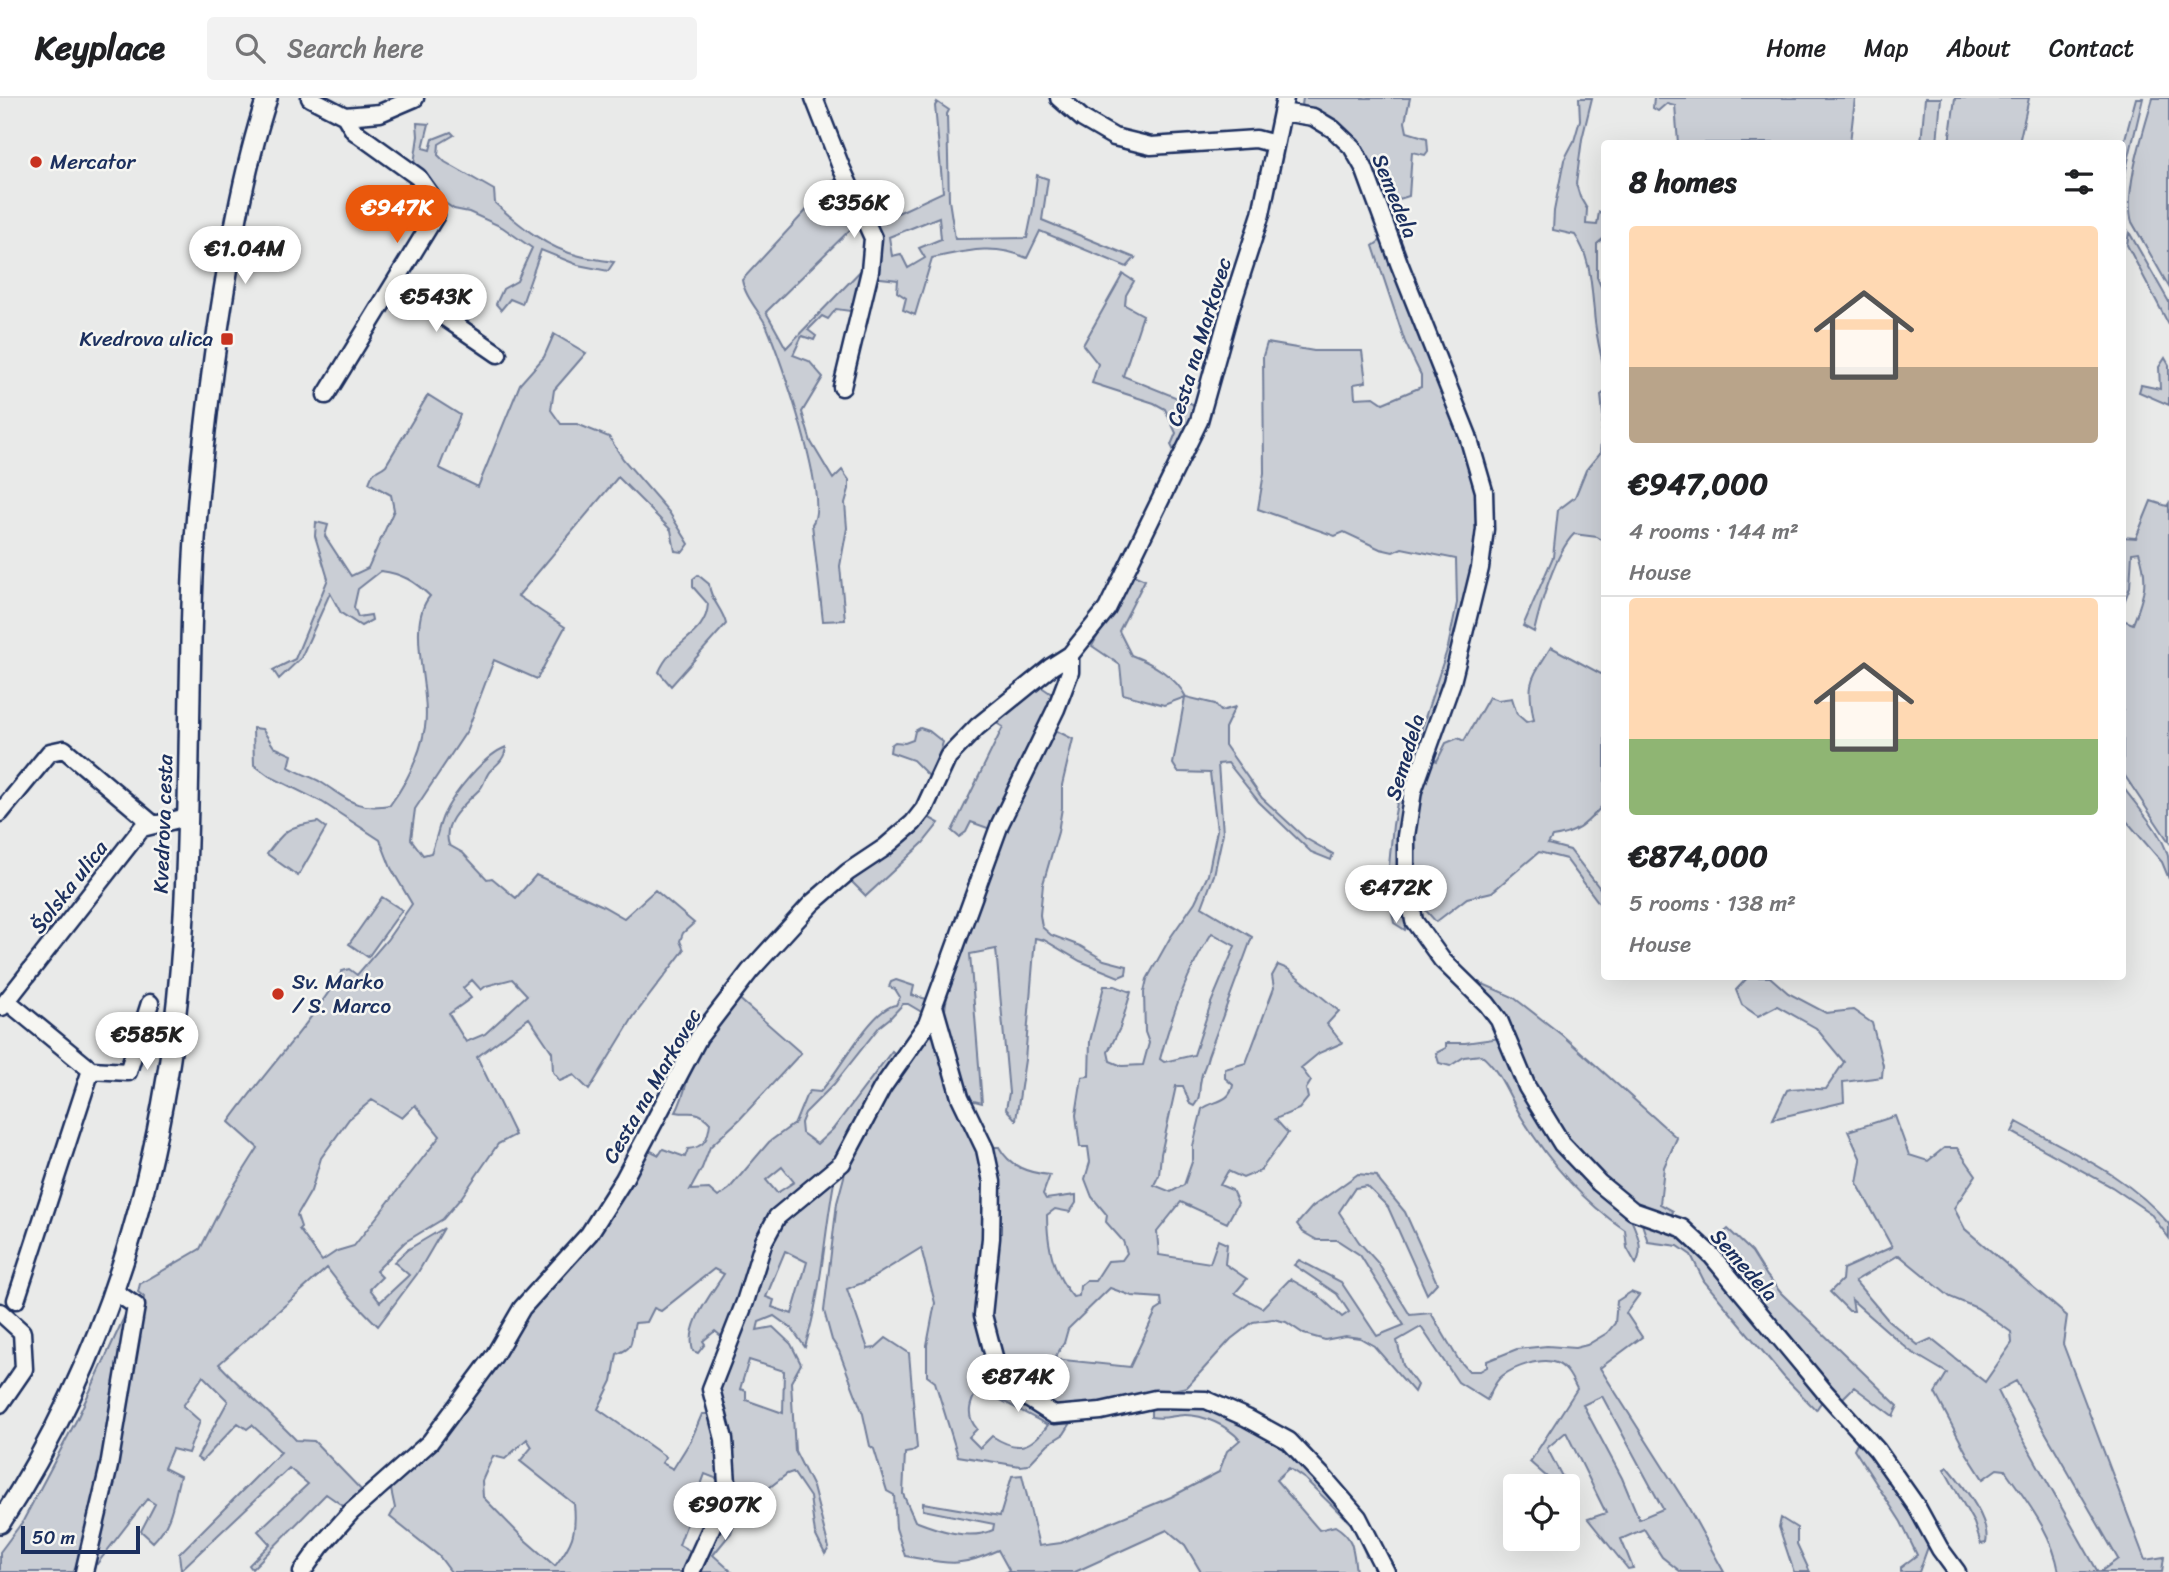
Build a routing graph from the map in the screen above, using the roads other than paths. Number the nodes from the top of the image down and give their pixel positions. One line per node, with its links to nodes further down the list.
1 (267, 98): 15 (street, Kvedrova cesta)
2 (310, 98): 7 (street)
3 (415, 98): 7 (street)
4 (814, 98): 11 (street)
5 (1059, 98): 8 (street)
6 (1284, 105): 8 (street, Cesta na Markovec); 30 (street, Semedela)
7 (345, 116): 9 (street)
8 (1275, 144): 13 (street, Cesta na Markovec)
9 (396, 284): 10 (street); 12 (street)
10 (498, 354)
11 (842, 387)
12 (326, 395)
13 (1070, 655): 19 (street, Cesta na Markovec); 27 (street, Cesta na Markovec)
14 (0, 813): 16 (street)
15 (187, 817): 16 (street, Šolska ulica); 21 (street, Kvedrova cesta)
16 (154, 825): 18 (street, Šolska ulica)
17 (150, 1003): 20 (street)
18 (3, 1005): 20 (street)
19 (934, 1006): 28 (street, Cesta na Markovec); 29 (street)
20 (91, 1070): 22 (street)
21 (114, 1291): 25 (street, Kvedrova cesta); 26 (street)
22 (16, 1300)
23 (0, 1312): 24 (street)
24 (0, 1404)
25 (0, 1523)
26 (85, 1572)
27 (302, 1572)
28 (691, 1572)
29 (1386, 1572)
30 (1957, 1572)

